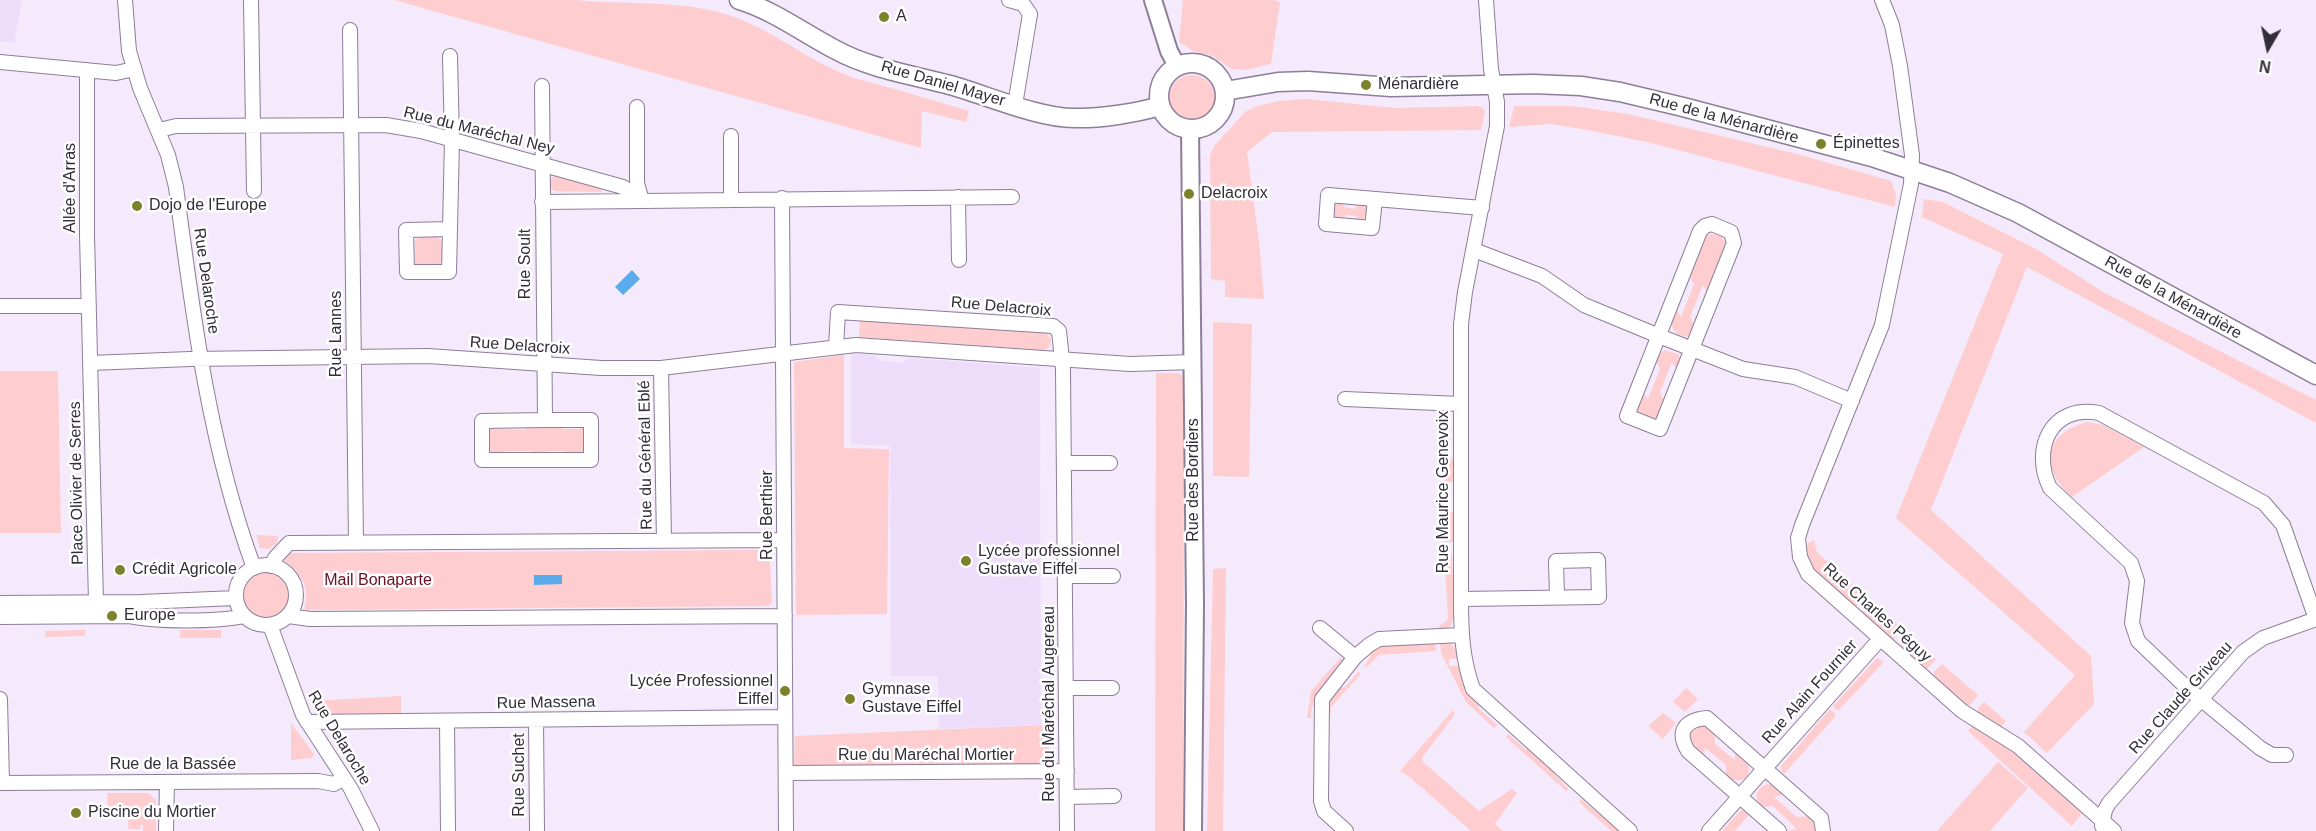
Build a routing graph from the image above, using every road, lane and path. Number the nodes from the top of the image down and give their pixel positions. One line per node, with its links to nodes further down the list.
1 (125, 0): 12 (street, Rue Delaroche)
2 (739, 0): 17 (main road, Rue Daniel Mayer)
3 (1009, 0): 17 (street)
4 (1153, 0): 11 (street)
5 (1486, 0): 14 (street, Rue Maurice Genevoix)
6 (1884, 0): 27 (street, Rue Charles Péguy)
7 (251, 1): 21 (street)
8 (350, 30): 20 (street, Rue Lannes)
9 (450, 56): 25 (street)
10 (0, 62): 13 (street)
11 (1177, 66): 16 (main road); 19 (main road)
12 (134, 69): 13 (street); 23 (street, Rue Delaroche)
13 (87, 70): 41 (street, Allée d'Arras)
14 (1494, 85): 16 (main road, Rue de la Ménardière); 27 (main road, Rue de la Ménardière); 36 (street, Rue Maurice Genevoix)
15 (542, 86): 26 (street, Rue Soult)
16 (1224, 91): 22 (main road)
17 (1015, 105): 19 (main road, Rue Daniel Mayer)
18 (637, 106): 34 (street)
19 (1160, 106): 22 (main road)
20 (352, 125): 21 (street, Rue du Maréchal Ney); 25 (street, Rue du Maréchal Ney); 46 (street, Rue Lannes)
21 (254, 126): 23 (street, Rue du Maréchal Ney); 28 (street)
22 (1190, 129): 49 (street, Rue des Bordiers)
23 (159, 130): 47 (street, Rue Delaroche)
24 (731, 136): 30 (street)
25 (452, 140): 26 (street, Rue du Maréchal Ney); 37 (street)
26 (542, 164): 34 (street, Rue du Maréchal Ney); 35 (street, Rue Soult)
27 (1913, 170): 53 (main road, Rue de la Ménardière); 55 (street, Rue Charles Péguy)
28 (254, 191)
29 (1012, 197): 32 (street)
30 (731, 198): 31 (street); 34 (street)
31 (782, 198): 32 (street); 45 (street, Rue Berthier)
32 (958, 198): 39 (street)
33 (1375, 199): 36 (street)
34 (642, 201): 35 (street)
35 (542, 202): 51 (street, Rue Soult)
36 (1482, 208): 38 (street, Rue Maurice Genevoix)
37 (450, 229): 37 (street)
38 (1474, 250): 42 (street); 56 (street, Rue Maurice Genevoix)
39 (959, 260)
40 (0, 306): 41 (street)
41 (89, 306): 50 (street, Allée d'Arras)
42 (1659, 336): 44 (street); 44 (street); 44 (street)
43 (836, 347): 45 (street, Rue Delacroix); 48 (street, Rue Delacroix); 48 (street, Rue Delacroix)
44 (1692, 349): 55 (street)
45 (783, 354): 52 (street, Rue Delacroix); 60 (street, Rue Berthier)
46 (354, 355): 47 (street, Rue Delacroix); 51 (street, Rue Delacroix); 62 (street, Rue Lannes)
47 (200, 359): 50 (street, Rue Delacroix); 64 (street, Rue Delaroche)
48 (1062, 360): 49 (street, Rue Delacroix); 58 (street, Rue du Maréchal Augereau)
49 (1193, 362): 107 (street, Rue des Bordiers)
50 (90, 363): 70 (street, Place Olivier de Serres)
51 (543, 364): 52 (street, Rue Delacroix); 57 (street, Rue Soult)
52 (662, 368): 61 (street, Rue du Général Eblé)
53 (2316, 375)
54 (1345, 399): 56 (street)
55 (1852, 400): 80 (street, Rue Charles Péguy)
56 (1460, 404): 69 (street, Rue Maurice Genevoix)
57 (545, 420): 57 (street)
58 (1065, 463): 59 (street); 65 (street, Rue du Maréchal Augereau)
59 (1110, 463)
60 (784, 540): 61 (street); 74 (street, Rue Berthier)
61 (664, 541): 62 (street)
62 (356, 543): 63 (street)
63 (271, 566): 64 (street); 73 (street)
64 (254, 568): 68 (street)
65 (1066, 576): 66 (street); 82 (street, Rue du Maréchal Augereau)
66 (1113, 576)
67 (1557, 597): 69 (street)
68 (236, 598): 70 (street); 72 (street)
69 (1461, 598): 79 (street, Rue Maurice Genevoix)
70 (96, 602): 71 (street)
71 (0, 603)
72 (244, 616): 75 (street); 77 (street)
73 (288, 616): 74 (street); 77 (street)
74 (785, 616): 86 (street, Rue Berthier)
75 (0, 617)
76 (2316, 619): 85 (street, Rue Claude Griveau); 85 (street)
77 (270, 625): 89 (street, Rue Delaroche)
78 (1320, 628): 81 (street)
79 (1461, 635): 81 (street); 109 (street, Rue Maurice Genevoix)
80 (1880, 639): 91 (street, Rue Alain Fournier); 100 (street, Rue Charles Péguy)
81 (1355, 657): 108 (street)
82 (1066, 688): 83 (street); 92 (street, Rue du Maréchal Augereau)
83 (1112, 688)
84 (0, 699): 96 (street)
85 (2202, 699): 90 (street); 100 (street, Rue Claude Griveau)
86 (785, 717): 87 (street, Rue Massena); 93 (street, Rue Berthier)
87 (537, 720): 88 (street, Rue Massena); 104 (street, Rue Suchet)
88 (447, 721): 89 (street, Rue Massena); 103 (street)
89 (307, 722): 94 (street, Rue Delaroche)
90 (2286, 755)
91 (1765, 768): 98 (street, Rue Alain Fournier); 98 (street, Rue Alain Fournier); 112 (street, Rue Alain Fournier)
92 (1067, 771): 93 (street, Rue du Maréchal Mortier); 99 (street, Rue du Maréchal Augereau)
93 (786, 773): 105 (street, Rue Berthier)
94 (344, 778): 95 (street, Rue de la Bassée); 102 (street, Rue Delaroche)
95 (167, 782): 96 (street, Rue de la Bassée); 101 (street)
96 (1, 783)
97 (1114, 796): 99 (street)
98 (1740, 796): 110 (street, Rue Alain Fournier); 111 (street, Rue Alain Fournier)
99 (1067, 797): 106 (street, Rue du Maréchal Augereau)
100 (2106, 828)
101 (166, 831)
102 (372, 831)
103 (448, 831)
104 (537, 831)
105 (786, 831)
106 (1067, 831)
107 (1193, 831)
108 (1346, 831)
109 (1630, 831)
110 (1710, 831)
111 (1779, 831)
112 (1823, 831)

